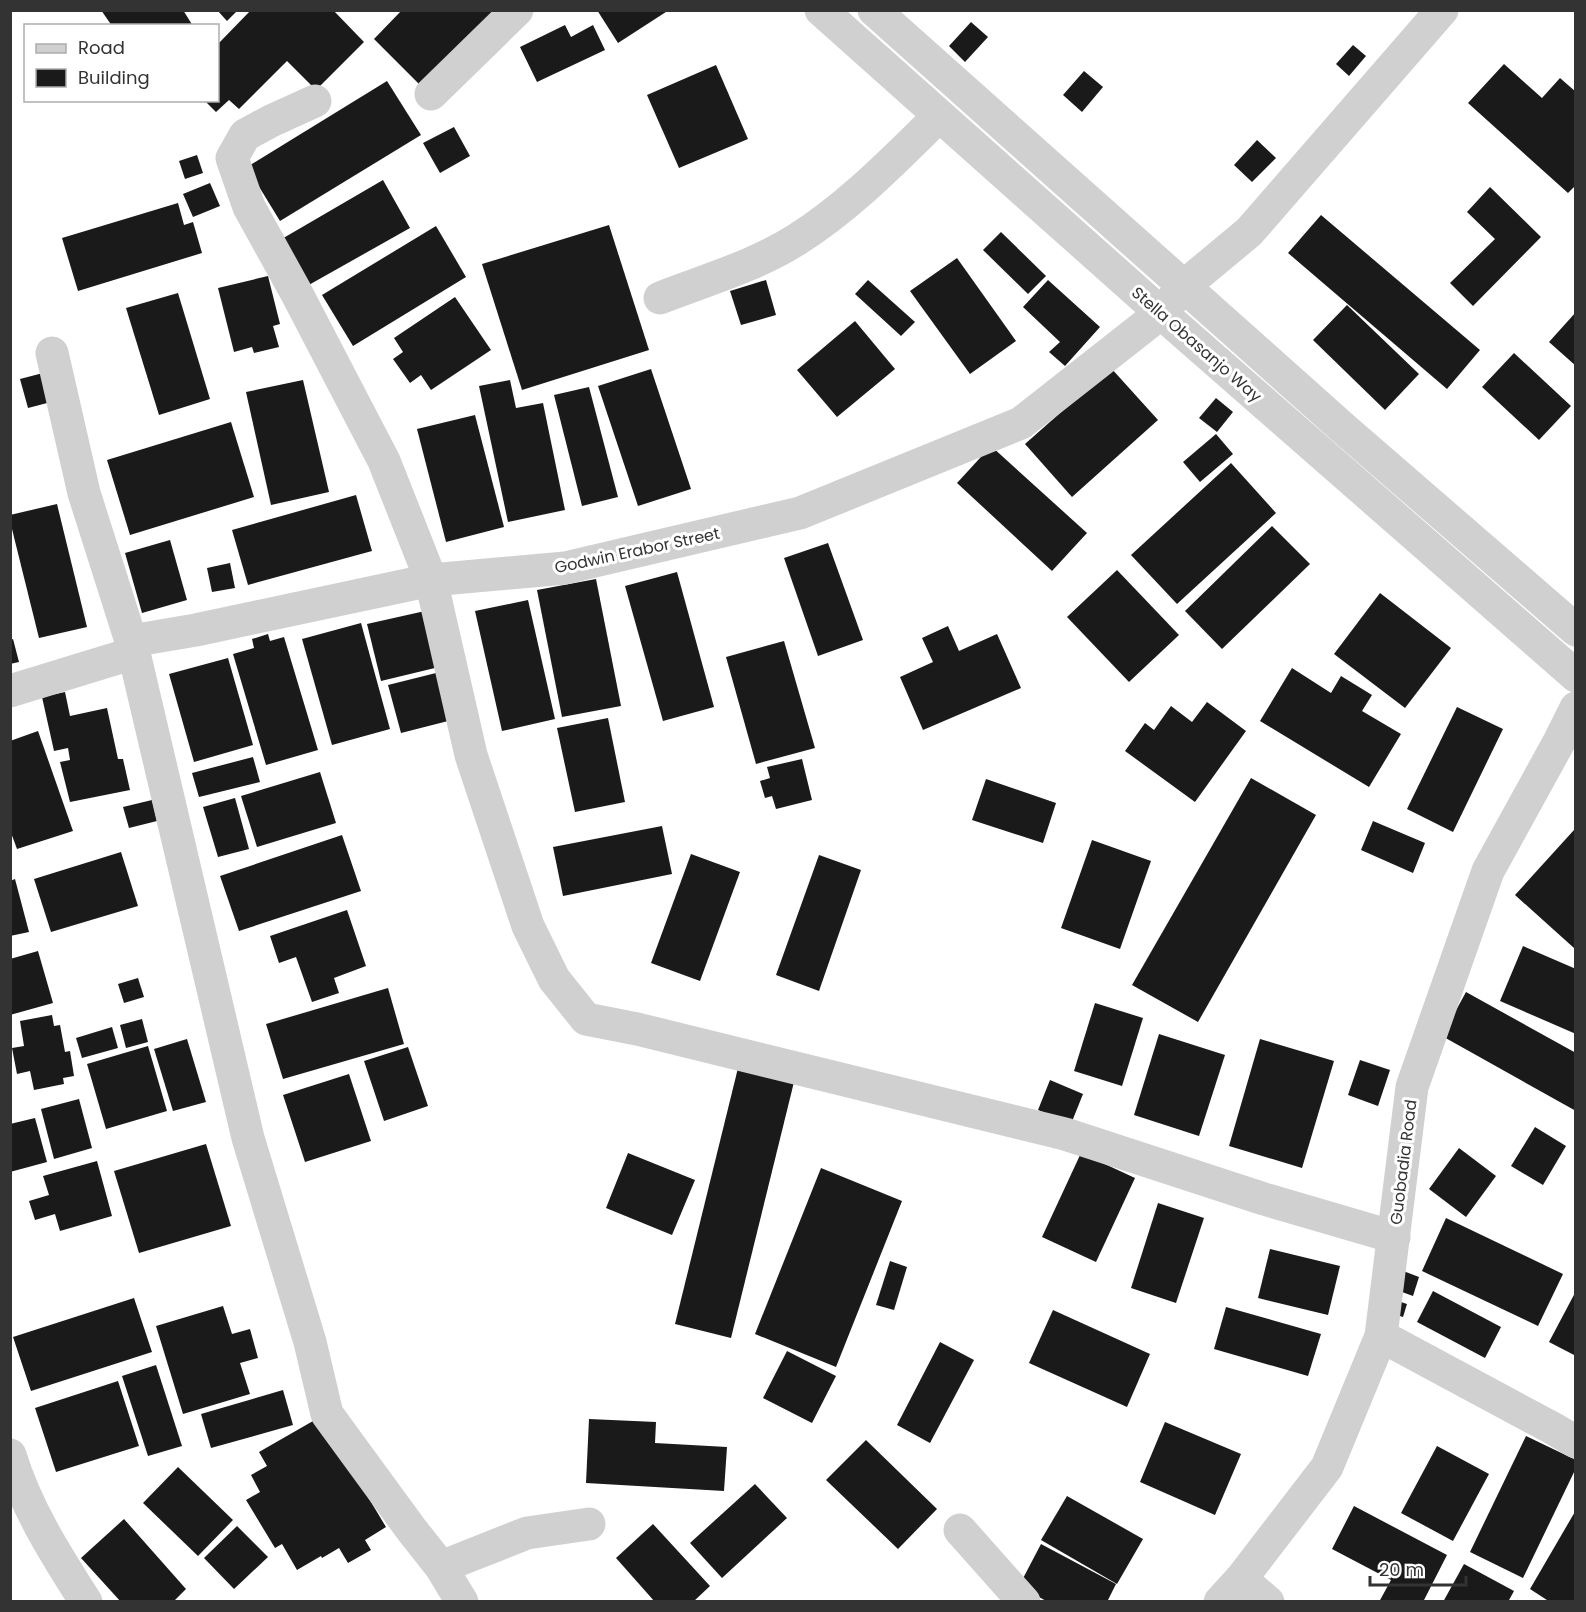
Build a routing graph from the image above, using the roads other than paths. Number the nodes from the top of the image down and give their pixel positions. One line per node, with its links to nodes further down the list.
1 (517, 10): 5 (street)
2 (820, 10): 7 (street, Stella Obasanjo Way)
3 (874, 10): 8 (street)
4 (1434, 13): 8 (street, Godwin Erabor Street)
5 (431, 94)
6 (315, 101): 12 (street)
7 (939, 116): 9 (street); 10 (street, Stella Obasanjo Way)
8 (1184, 286): 10 (street, Godwin Erabor Street); 13 (street)
9 (660, 298)
10 (1161, 313): 12 (street, Godwin Erabor Street); 14 (street, Stella Obasanjo Way)
11 (52, 353): 16 (street)
12 (431, 580): 16 (street, Godwin Erabor Street); 20 (street)
13 (1545, 603): 14 (street); 15 (street)
14 (1524, 629): 17 (street, Stella Obasanjo Way)
15 (1575, 630)
16 (132, 647): 18 (street, Godwin Erabor Street); 26 (street)
17 (1575, 676)
18 (10, 691)
19 (1575, 708): 20 (street, Guobadia Road)
20 (1394, 1237): 21 (street, Guobadia Road)
21 (1381, 1336): 22 (street); 27 (street, Guobadia Road)
22 (1575, 1442)
23 (10, 1455): 28 (street)
24 (589, 1524): 26 (street)
25 (960, 1530): 30 (street)
26 (441, 1567): 29 (street)
27 (1230, 1590): 31 (street)
28 (86, 1602)
29 (462, 1602)
30 (1024, 1602)
31 (1268, 1602)

